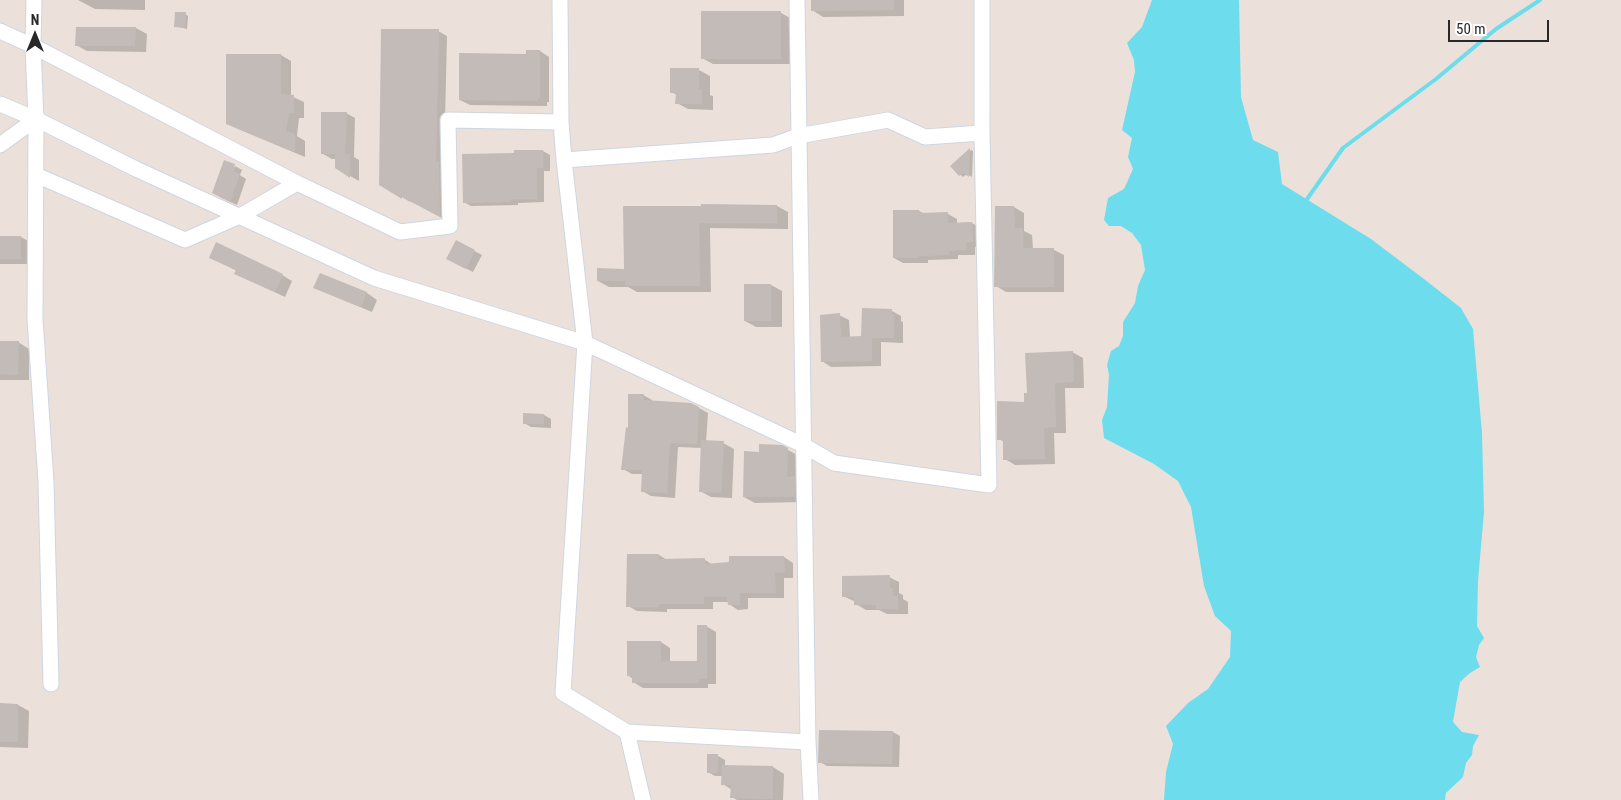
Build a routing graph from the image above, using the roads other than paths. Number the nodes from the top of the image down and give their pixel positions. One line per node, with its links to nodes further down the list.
1 (34, 0): 6 (street)
2 (560, 0): 9 (street)
3 (797, 0): 11 (street)
4 (982, 0): 10 (street)
5 (0, 32): 6 (street)
6 (33, 46): 8 (street); 15 (street)
7 (0, 104): 8 (street)
8 (36, 119): 12 (street); 14 (street); 16 (street)
9 (561, 122): 13 (street); 15 (street)
10 (982, 133): 11 (street); 18 (street)
11 (798, 136): 13 (street); 18 (street)
12 (0, 144)
13 (564, 160): 17 (street)
14 (36, 175): 16 (street); 19 (street)
15 (297, 182): 16 (street)
16 (240, 216): 17 (street)
17 (585, 343): 18 (street); 20 (street)
18 (803, 445): 21 (street)
19 (51, 684)
20 (627, 732): 21 (street); 22 (street)
21 (808, 742): 23 (street)
22 (643, 800)
23 (811, 800)

